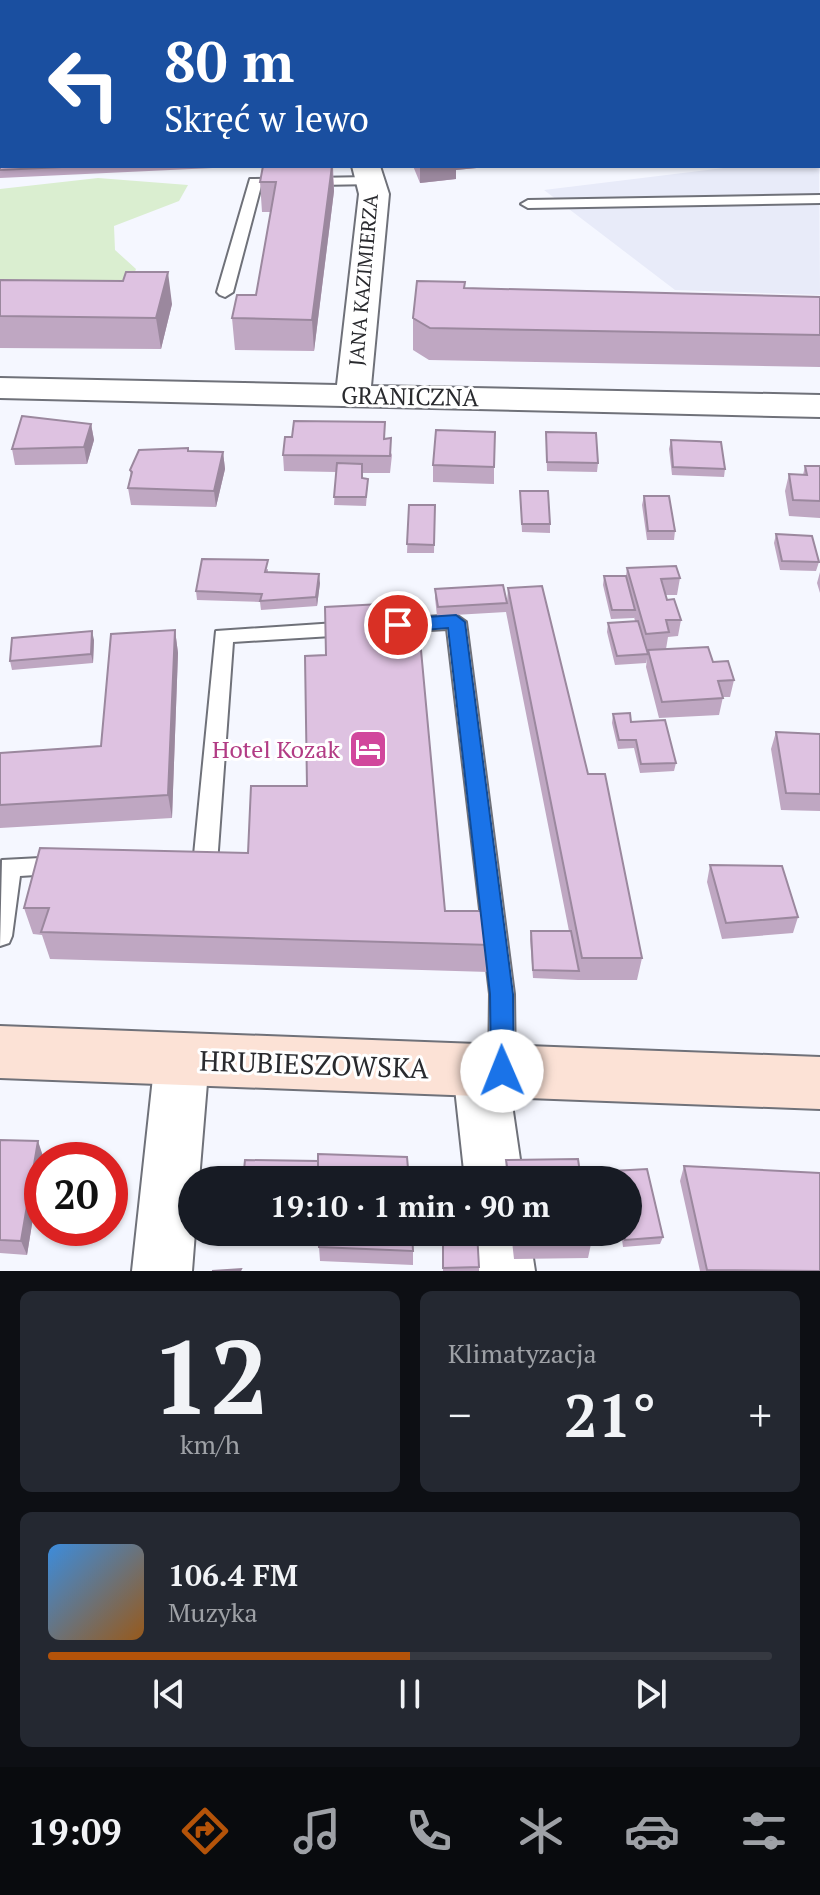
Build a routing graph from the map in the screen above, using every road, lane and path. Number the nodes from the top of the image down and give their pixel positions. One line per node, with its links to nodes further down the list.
1 (368, 174): 4 (lane); 6 (street, JANA KAZIMIERZA)
2 (820, 199): 3 (lane)
3 (528, 204)
4 (225, 292)
5 (0, 388): 6 (street, GRANICZNA)
6 (353, 395): 7 (street, GRANICZNA)
7 (820, 406)
8 (175, 864): 13 (lane)
9 (85, 866): 10 (lane)
10 (0, 936)
11 (0, 1052): 12 (main road, HRUBIESZOWSKA)
12 (182, 1059): 13 (main road, HRUBIESZOWSKA); 17 (street)
13 (491, 1070): 14 (main road, HRUBIESZOWSKA); 15 (street)
14 (820, 1083)
15 (494, 1166)
16 (502, 1246): 18 (street)
17 (162, 1271)
18 (505, 1271)

